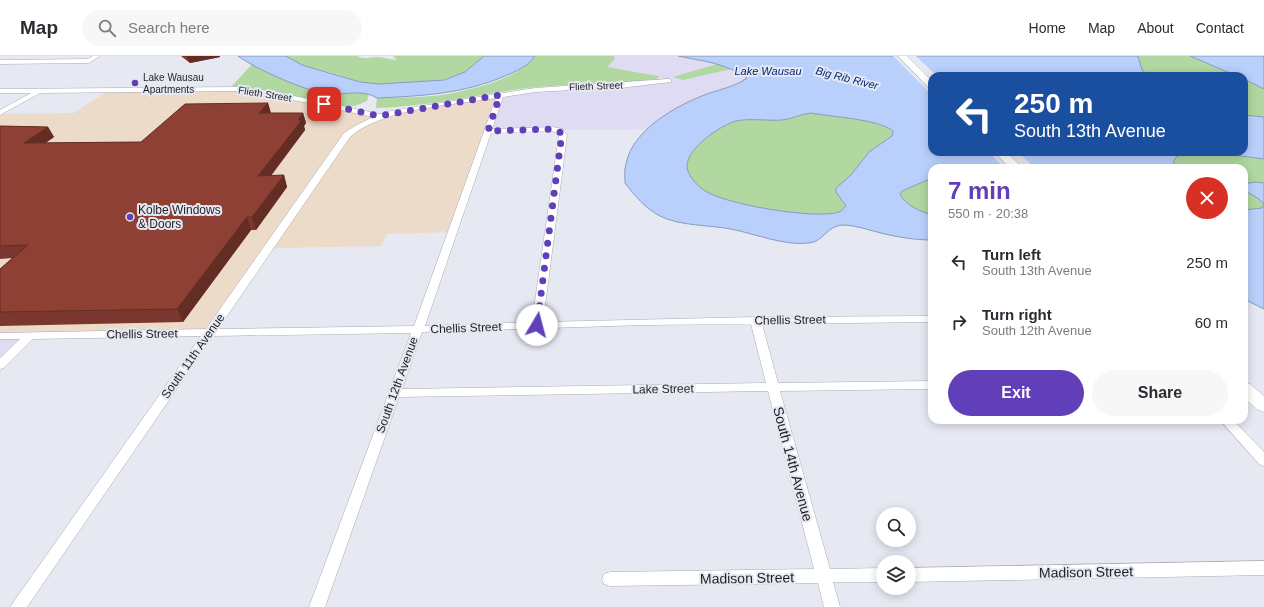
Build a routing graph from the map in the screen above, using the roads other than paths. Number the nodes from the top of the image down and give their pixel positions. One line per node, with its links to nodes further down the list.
1 (96, 56): 3 (street)
2 (902, 56): 5 (main road)
3 (0, 62)
4 (670, 81): 8 (street, Flieth Street)
5 (928, 82)
6 (39, 90): 7 (street, Flieth Street); 9 (street); 10 (street, Flieth Street)
7 (0, 91)
8 (500, 95): 10 (street, Flieth Street); 11 (street, South 12th Avenue)
9 (0, 114)
10 (379, 116): 18 (street, South 11th Avenue)
11 (488, 131): 16 (street); 17 (street, South 12th Avenue)
12 (1004, 156): 13 (main road)
13 (1013, 164)
14 (928, 319): 15 (street, Chellis Street)
15 (756, 320): 16 (street, Chellis Street); 23 (street, South 14th Avenue)
16 (537, 325): 17 (street, Chellis Street)
17 (417, 329): 18 (street, Chellis Street); 24 (street, South 12th Avenue)
18 (209, 333): 20 (street, Chellis Street); 32 (street, South 11th Avenue)
19 (0, 336): 20 (street, Chellis Street)
20 (30, 336): 21 (street)
21 (0, 365)
22 (928, 385): 23 (street, Lake Street)
23 (772, 388): 24 (street, Lake Street); 30 (street, South 14th Avenue)
24 (394, 392): 33 (street, South 12th Avenue)
25 (1230, 424): 26 (street)
26 (1264, 461)
27 (1264, 568): 29 (street, Madison Street)
28 (876, 575): 30 (street, Madison Street)
29 (916, 575)
30 (823, 576): 31 (street, Madison Street); 34 (street, South 14th Avenue)
31 (610, 579)
32 (18, 607)
33 (318, 607)
34 (832, 607)

